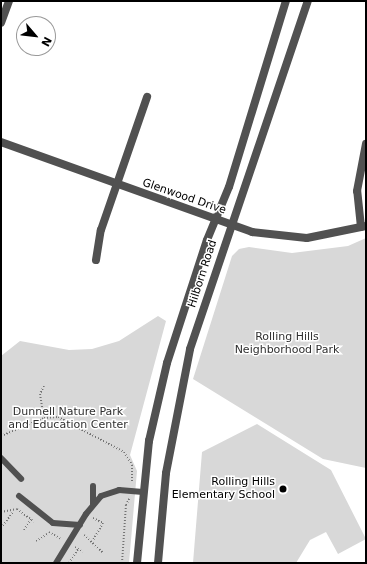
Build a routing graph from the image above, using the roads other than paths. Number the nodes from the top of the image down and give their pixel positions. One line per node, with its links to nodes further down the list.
1 (9, 1): 4 (street)
2 (286, 1): 9 (street, Hilborn Road)
3 (308, 1): 10 (street, Hilborn Road)
4 (1, 23)
5 (147, 97): 8 (street)
6 (1, 142): 8 (street, Glenwood Drive)
7 (366, 144): 11 (street)
8 (116, 185): 9 (street, Glenwood Drive); 12 (street)
9 (215, 219): 10 (street, Glenwood Drive); 16 (street, Hilborn Road)
10 (231, 225): 11 (street, Glenwood Drive); 22 (street, Hilborn Road)
11 (364, 227)
12 (96, 260)
13 (1, 458): 14 (lane)
14 (21, 479)
15 (93, 486): 18 (lane)
16 (143, 492): 18 (lane); 21 (street, Hilborn Road)
17 (18, 496): 19 (lane)
18 (93, 504): 19 (lane)
19 (80, 525): 20 (lane)
20 (56, 563)
21 (137, 563)
22 (158, 563)

